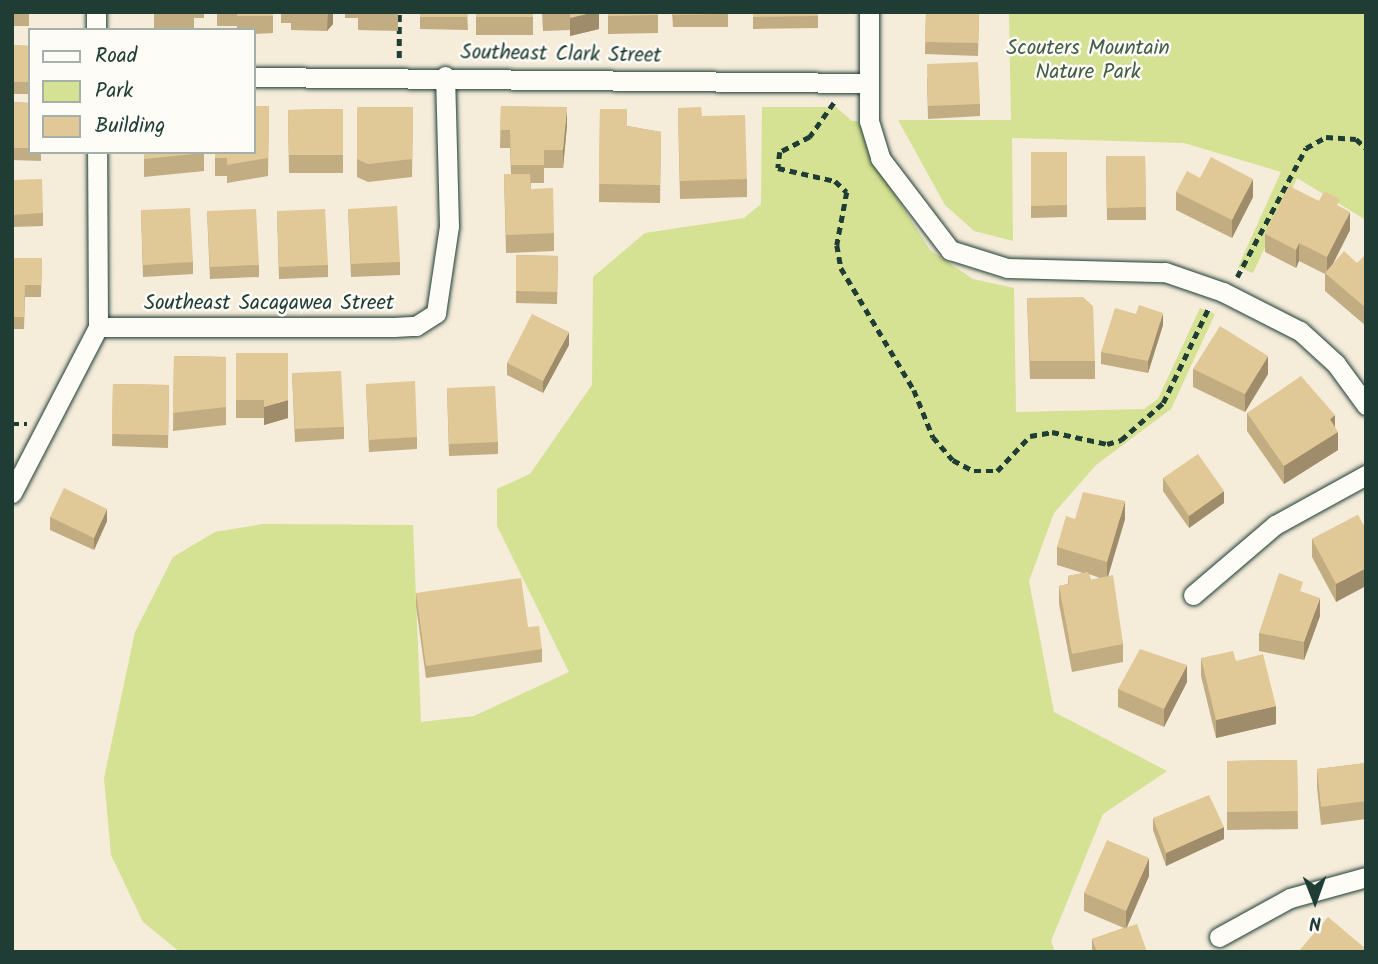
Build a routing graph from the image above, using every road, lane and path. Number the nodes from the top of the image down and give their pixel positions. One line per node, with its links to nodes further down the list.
1 (399, 12): 5 (path)
2 (869, 12): 6 (street)
3 (445, 76): 5 (street, Southeast Clark Street); 6 (street, Southeast Clark Street); 12 (street, Southeast Sacagawea Street)
4 (256, 77): 5 (street, Southeast Clark Street)
5 (399, 77)
6 (867, 83): 11 (street)
7 (838, 101): 11 (path)
8 (1366, 148): 10 (path)
9 (97, 154): 12 (street)
10 (1244, 270)
11 (1223, 292): 13 (street)
12 (98, 327): 15 (street)
13 (1366, 405)
14 (1366, 475): 16 (street)
15 (12, 493)
16 (1193, 595)
17 (1366, 877): 18 (street)
18 (1219, 937)

